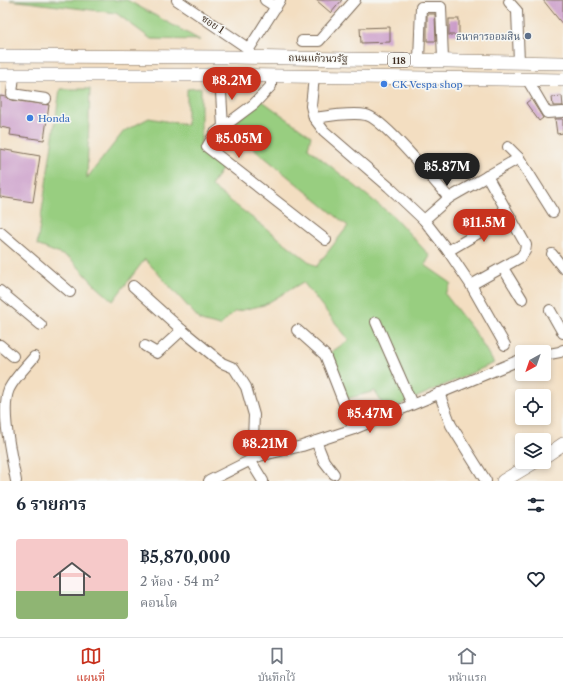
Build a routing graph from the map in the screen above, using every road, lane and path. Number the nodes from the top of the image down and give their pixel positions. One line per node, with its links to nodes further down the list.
1 (177, 0): 6 (street, ซอย 1)
2 (265, 0): 5 (street)
3 (355, 0): 8 (street)
4 (509, 2): 11 (street)
5 (278, 3): 6 (street)
6 (249, 53): 7 (main road, ถนนแก้วนวรัฐ / 118); 8 (main road, ถนนแก้วนวรัฐ / 118)
7 (0, 56)
8 (306, 58): 9 (main road, ถนนแก้วนวรัฐ / 118)
9 (419, 60): 10 (main road, ถนนแก้วนวรัฐ / 118); 10 (street)
10 (443, 60): 11 (main road, ถนนแก้วนวรัฐ / 118)
11 (519, 62): 12 (main road, ถนนแก้วนวรัฐ / 118)
12 (563, 62)
13 (0, 74): 14 (main road, ถนนแก้วนวรัฐ / 118)
14 (14, 75): 15 (main road, ถนนแก้วนวรัฐ / 118); 20 (street)
15 (220, 76): 16 (main road, ถนนแก้วนวรัฐ / 118); 23 (street)
16 (271, 76): 17 (main road, ถนนแก้วนวรัฐ / 118); 23 (street)
17 (314, 77): 18 (main road, ถนนแก้วนวรัฐ / 118); 22 (street)
18 (527, 79): 19 (main road, ถนนแก้วนวรัฐ / 118); 21 (street)
19 (563, 80)
20 (46, 99)
21 (563, 112)
22 (314, 118): 27 (street); 30 (street)
23 (223, 127): 32 (street)
24 (508, 147): 25 (street)
25 (519, 158): 26 (street); 28 (street)
26 (487, 176): 27 (street); 29 (street)
27 (449, 198): 30 (street)
28 (553, 212)
29 (509, 215): 34 (street); 36 (street)
30 (424, 220): 34 (street)
31 (4, 235): 33 (street); 41 (street)
32 (326, 240)
33 (0, 245)
34 (448, 252): 38 (street)
35 (552, 254): 37 (street)
36 (502, 268): 38 (street); 42 (street)
37 (563, 268)
38 (471, 285): 50 (street)
39 (133, 286): 46 (street)
40 (0, 291): 45 (street)
41 (70, 292)
42 (522, 299)
43 (550, 310): 48 (street)
44 (376, 322): 58 (street)
45 (41, 325)
46 (182, 330): 51 (street); 63 (street)
47 (296, 330): 59 (street)
48 (563, 333)
49 (0, 345): 54 (street)
50 (505, 345)
51 (145, 346)
52 (563, 350): 53 (street)
53 (551, 354)
54 (13, 356)
55 (34, 357): 67 (street)
56 (515, 362): 57 (street)
57 (439, 393): 58 (street); 70 (street)
58 (412, 404): 59 (street)
59 (354, 429): 60 (street)
60 (316, 441): 63 (street); 65 (street)
61 (563, 444): 62 (main road)
62 (551, 452)
63 (255, 458): 68 (street); 69 (street)
64 (525, 469): 66 (main road)
65 (334, 474)
66 (511, 479)
67 (16, 481)
68 (210, 481)
69 (263, 481)
70 (486, 481)

